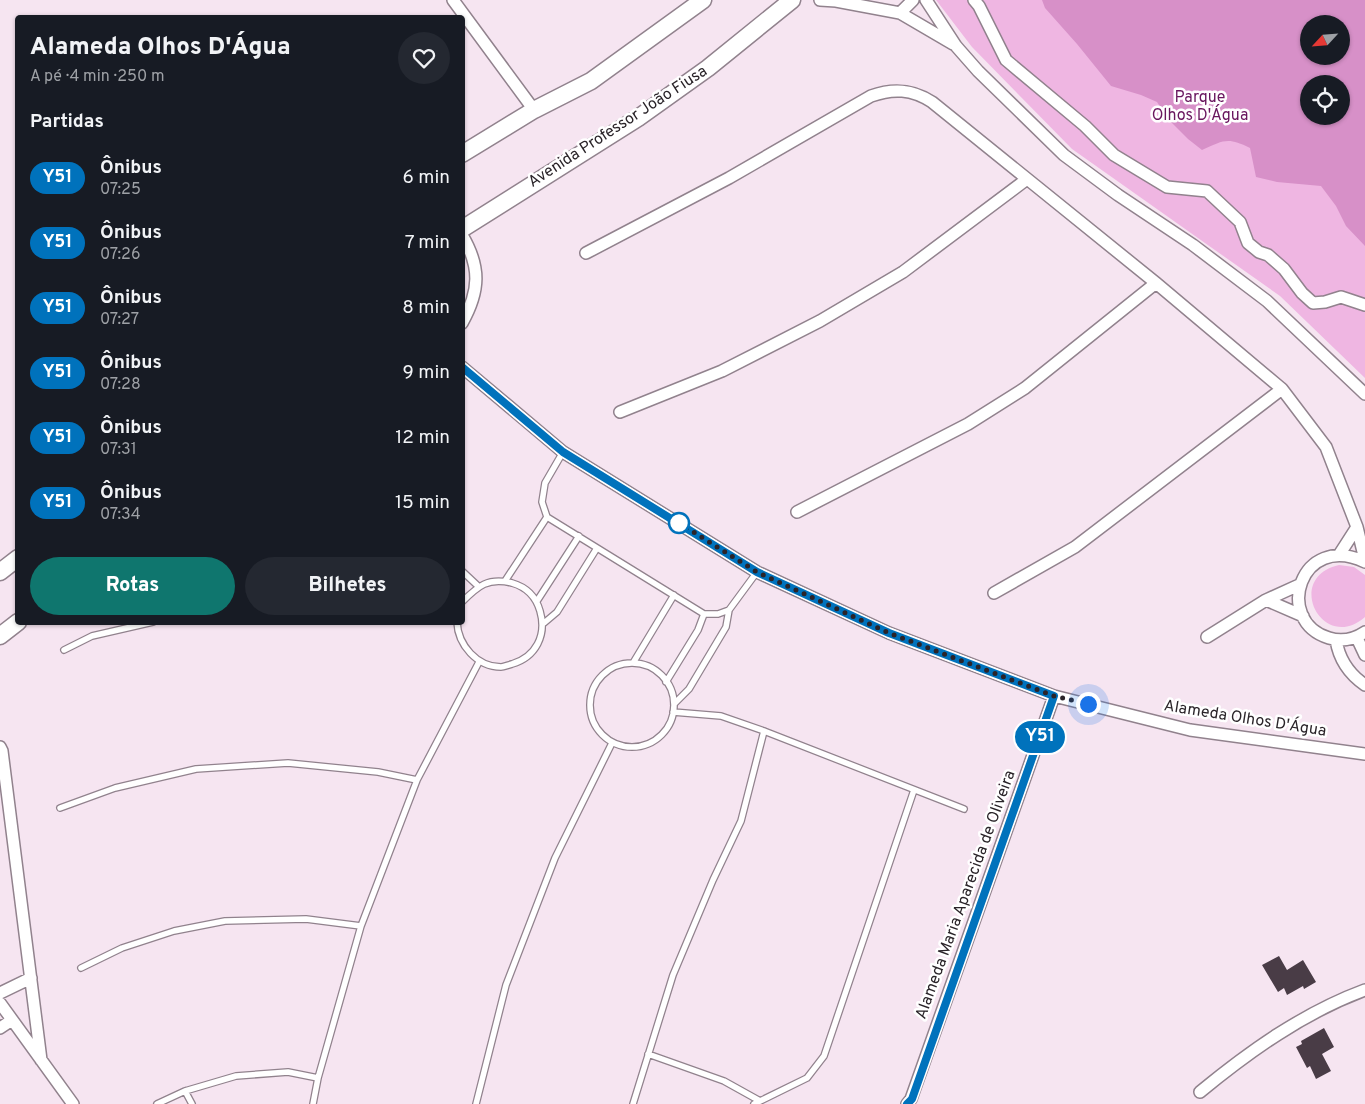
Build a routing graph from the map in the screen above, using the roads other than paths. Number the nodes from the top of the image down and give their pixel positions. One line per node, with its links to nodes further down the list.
1 (453, 0): 9 (street)
2 (703, 0): 12 (street)
3 (792, 0): 15 (street, Avenida Professor João Fiusa)
4 (820, 0): 8 (street)
5 (913, 0): 8 (street)
6 (926, 0): 11 (street)
7 (974, 0): 19 (street)
8 (900, 13): 11 (street)
9 (464, 15)
10 (465, 16): 12 (street)
11 (956, 46): 23 (street)
12 (534, 110): 13 (street)
13 (465, 152)
14 (1027, 179): 17 (street); 18 (street); 24 (street)
15 (465, 227)
16 (465, 240): 20 (street)
17 (586, 253)
18 (1156, 283): 22 (street); 26 (street)
19 (1365, 304)
20 (465, 318)
21 (465, 370): 25 (street, Alameda Olhos D'Água)
22 (1282, 389): 28 (street); 40 (street)
23 (1365, 394)
24 (620, 412)
25 (563, 452): 27 (lane); 35 (street, Alameda Olhos D'Água)
26 (797, 512)
27 (547, 517): 29 (lane); 37 (lane)
28 (1357, 527): 31 (street); 33 (street)
29 (578, 536): 30 (lane); 44 (lane)
30 (597, 548): 41 (lane); 48 (lane)
31 (1339, 554): 33 (street); 38 (street)
32 (15, 560): 34 (street)
33 (1365, 561)
34 (0, 572)
35 (757, 572): 45 (lane); 62 (street, Alameda Olhos D'Água)
36 (465, 574): 39 (lane)
37 (504, 581): 39 (lane); 44 (lane)
38 (1299, 585): 43 (street); 47 (street)
39 (478, 586): 42 (lane)
40 (994, 593)
41 (674, 595): 46 (lane); 59 (lane)
42 (465, 599)
43 (1266, 600): 47 (street); 54 (street)
44 (537, 601): 48 (lane)
45 (729, 610): 46 (lane); 63 (lane)
46 (704, 614): 60 (lane)
47 (1303, 616): 55 (street)
48 (544, 623): 58 (lane)
49 (15, 624): 53 (street)
50 (140, 625): 56 (lane)
51 (459, 625): 58 (lane)
52 (1361, 635): 55 (street); 57 (street)
53 (0, 636)
54 (1207, 637)
55 (1336, 640): 61 (street)
56 (64, 650)
57 (1365, 655)
58 (479, 662): 69 (lane)
59 (632, 663): 60 (lane); 66 (lane)
60 (666, 682): 63 (lane)
61 (1365, 685)
62 (1054, 696): 68 (street, Alameda Olhos D'Água); 93 (street, Alameda Maria Aparecida de Oliveira)
63 (674, 704): 64 (lane)
64 (673, 712): 65 (lane); 66 (lane)
65 (764, 731): 70 (lane); 81 (lane)
66 (612, 743): 91 (lane)
67 (0, 747): 75 (street)
68 (1365, 754)
69 (417, 780): 71 (lane); 73 (lane)
70 (914, 790): 72 (lane); 86 (lane)
71 (60, 808)
72 (964, 809)
73 (361, 926): 74 (lane); 83 (lane)
74 (81, 968)
75 (31, 978): 77 (street); 82 (street)
76 (1365, 990): 85 (street)
77 (0, 993)
78 (0, 1004): 79 (street)
79 (12, 1020): 80 (street); 82 (street)
80 (0, 1028)
81 (648, 1054): 86 (lane); 92 (lane)
82 (41, 1060): 87 (street)
83 (318, 1078): 84 (lane); 90 (lane)
84 (185, 1091): 88 (lane); 89 (lane)
85 (1200, 1092)
86 (757, 1103)
87 (73, 1104)
88 (156, 1104)
89 (192, 1104)
90 (313, 1104)
91 (476, 1104)
92 (633, 1104)
93 (907, 1104)

